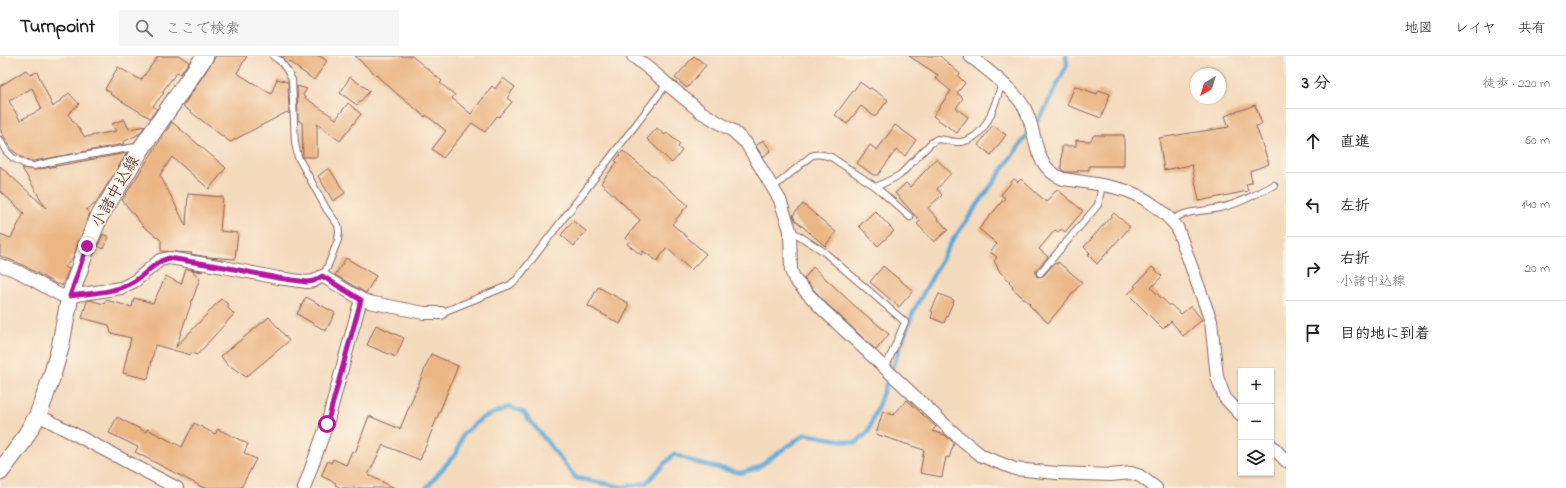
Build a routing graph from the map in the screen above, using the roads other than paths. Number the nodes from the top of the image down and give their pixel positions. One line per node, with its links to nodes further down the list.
1 (204, 56): 8 (main road, 小諸中込線)
2 (274, 56): 19 (lane)
3 (633, 56): 5 (street)
4 (970, 56): 6 (street)
5 (667, 84): 12 (street); 22 (lane)
6 (1002, 84): 11 (street); 13 (lane)
7 (0, 140): 9 (lane)
8 (141, 149): 9 (lane); 20 (main road, 小諸中込線)
9 (3, 152)
10 (1274, 185): 15 (lane)
11 (1102, 186): 15 (street); 18 (lane)
12 (774, 187): 13 (lane); 16 (street)
13 (876, 187): 14 (lane)
14 (910, 217)
15 (1171, 220): 24 (street)
16 (790, 230): 23 (street); 23 (lane)
17 (0, 265): 20 (street)
18 (1040, 274)
19 (322, 276): 20 (street); 21 (street)
20 (70, 296): 25 (main road, 小諸中込線)
21 (361, 300): 22 (street); 30 (street)
22 (441, 313)
23 (888, 371): 31 (street)
24 (1238, 412)
25 (38, 415): 28 (main road, 小諸中込線); 29 (street)
26 (1274, 448): 27 (street)
27 (1286, 461)
28 (0, 472)
29 (177, 488)
30 (304, 488)
31 (1156, 488)

